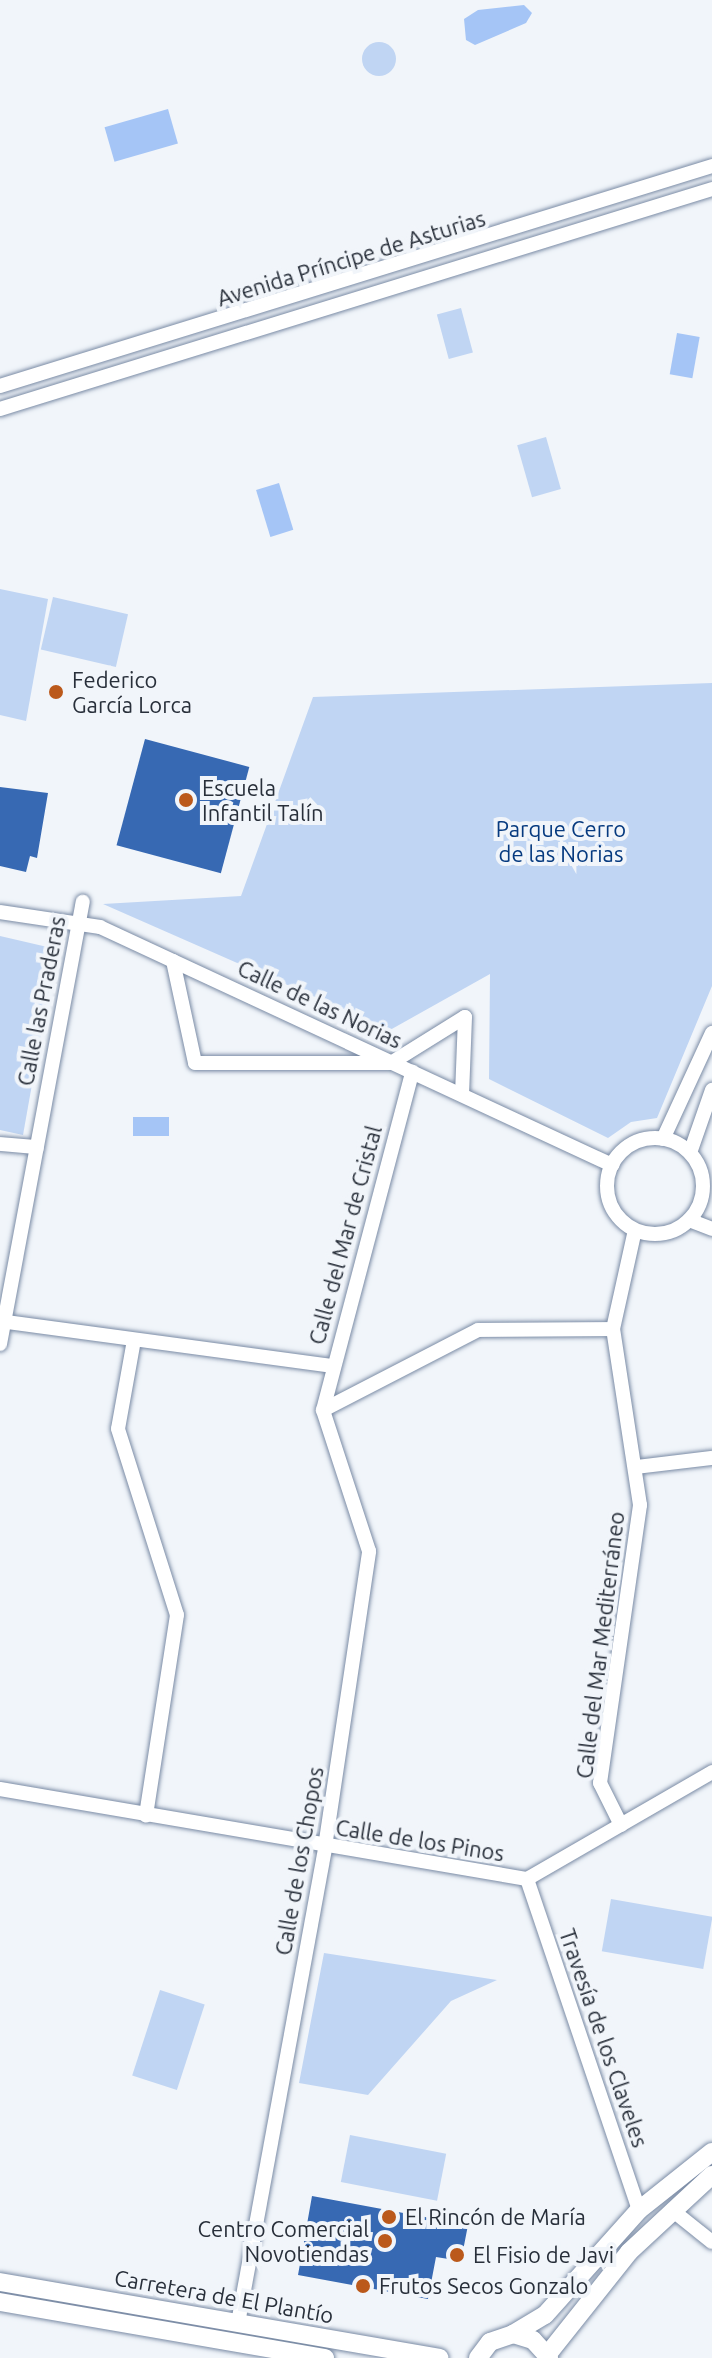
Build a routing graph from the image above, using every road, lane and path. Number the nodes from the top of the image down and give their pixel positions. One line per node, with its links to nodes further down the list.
1 (712, 166): 3 (street, Avenida Príncipe de Asturias)
2 (712, 189): 4 (street, Avenida Príncipe de Asturias)
3 (0, 386)
4 (0, 409)
5 (83, 902): 7 (street, Calle las Praderas)
6 (0, 912): 7 (street, Calle de las Norias)
7 (78, 926): 8 (street, Calle de las Norias); 16 (street, Calle las Praderas)
8 (173, 961): 10 (street, Calle de las Norias); 10 (street)
9 (712, 1033): 14 (street)
10 (391, 1063): 11 (street, Calle de las Norias); 13 (street)
11 (412, 1072): 13 (street, Calle de las Norias); 27 (street, Calle del Mar de Cristal)
12 (712, 1090): 17 (street)
13 (462, 1094): 18 (street, Calle de las Norias)
14 (663, 1139): 17 (street); 18 (street)
15 (0, 1144): 16 (street)
16 (37, 1147): 23 (street, Calle las Praderas)
17 (690, 1153): 19 (street)
18 (612, 1165): 22 (street)
19 (708, 1196): 20 (street)
20 (689, 1220): 21 (street); 22 (street)
21 (712, 1229)
22 (635, 1230): 24 (street, Calle del Mar Mediterráneo)
23 (2, 1322): 25 (street); 26 (street, Calle las Praderas)
24 (613, 1329): 28 (street); 30 (street, Calle del Mar Mediterráneo)
25 (134, 1340): 27 (street); 33 (street)
26 (0, 1344)
27 (332, 1366): 28 (street, Calle del Mar de Cristal)
28 (323, 1410): 35 (street, Calle de los Chopos)
29 (712, 1458): 30 (street)
30 (636, 1467): 34 (street, Calle del Mar Mediterráneo)
31 (712, 1772): 34 (street, Calle de los Pinos)
32 (0, 1789): 33 (street, Calle de los Pinos)
33 (146, 1816): 35 (street, Calle de los Pinos)
34 (621, 1825): 36 (street, Calle de los Pinos)
35 (325, 1847): 36 (street, Calle de los Pinos); 44 (street, Calle de los Chopos)
36 (527, 1879): 39 (street, Travesía de los Claveles)
37 (712, 2152): 39 (street)
38 (712, 2175): 40 (street)
39 (639, 2210): 45 (street)
40 (672, 2210): 41 (street); 46 (street)
41 (712, 2242)
42 (0, 2282): 44 (street, Carretera de El Plantío)
43 (0, 2302): 47 (street, Carretera de El Plantío)
44 (238, 2323): 48 (street, Carretera de El Plantío)
45 (513, 2334): 46 (street); 49 (street)
46 (548, 2356)
47 (325, 2358)
48 (439, 2358)
49 (478, 2358)

